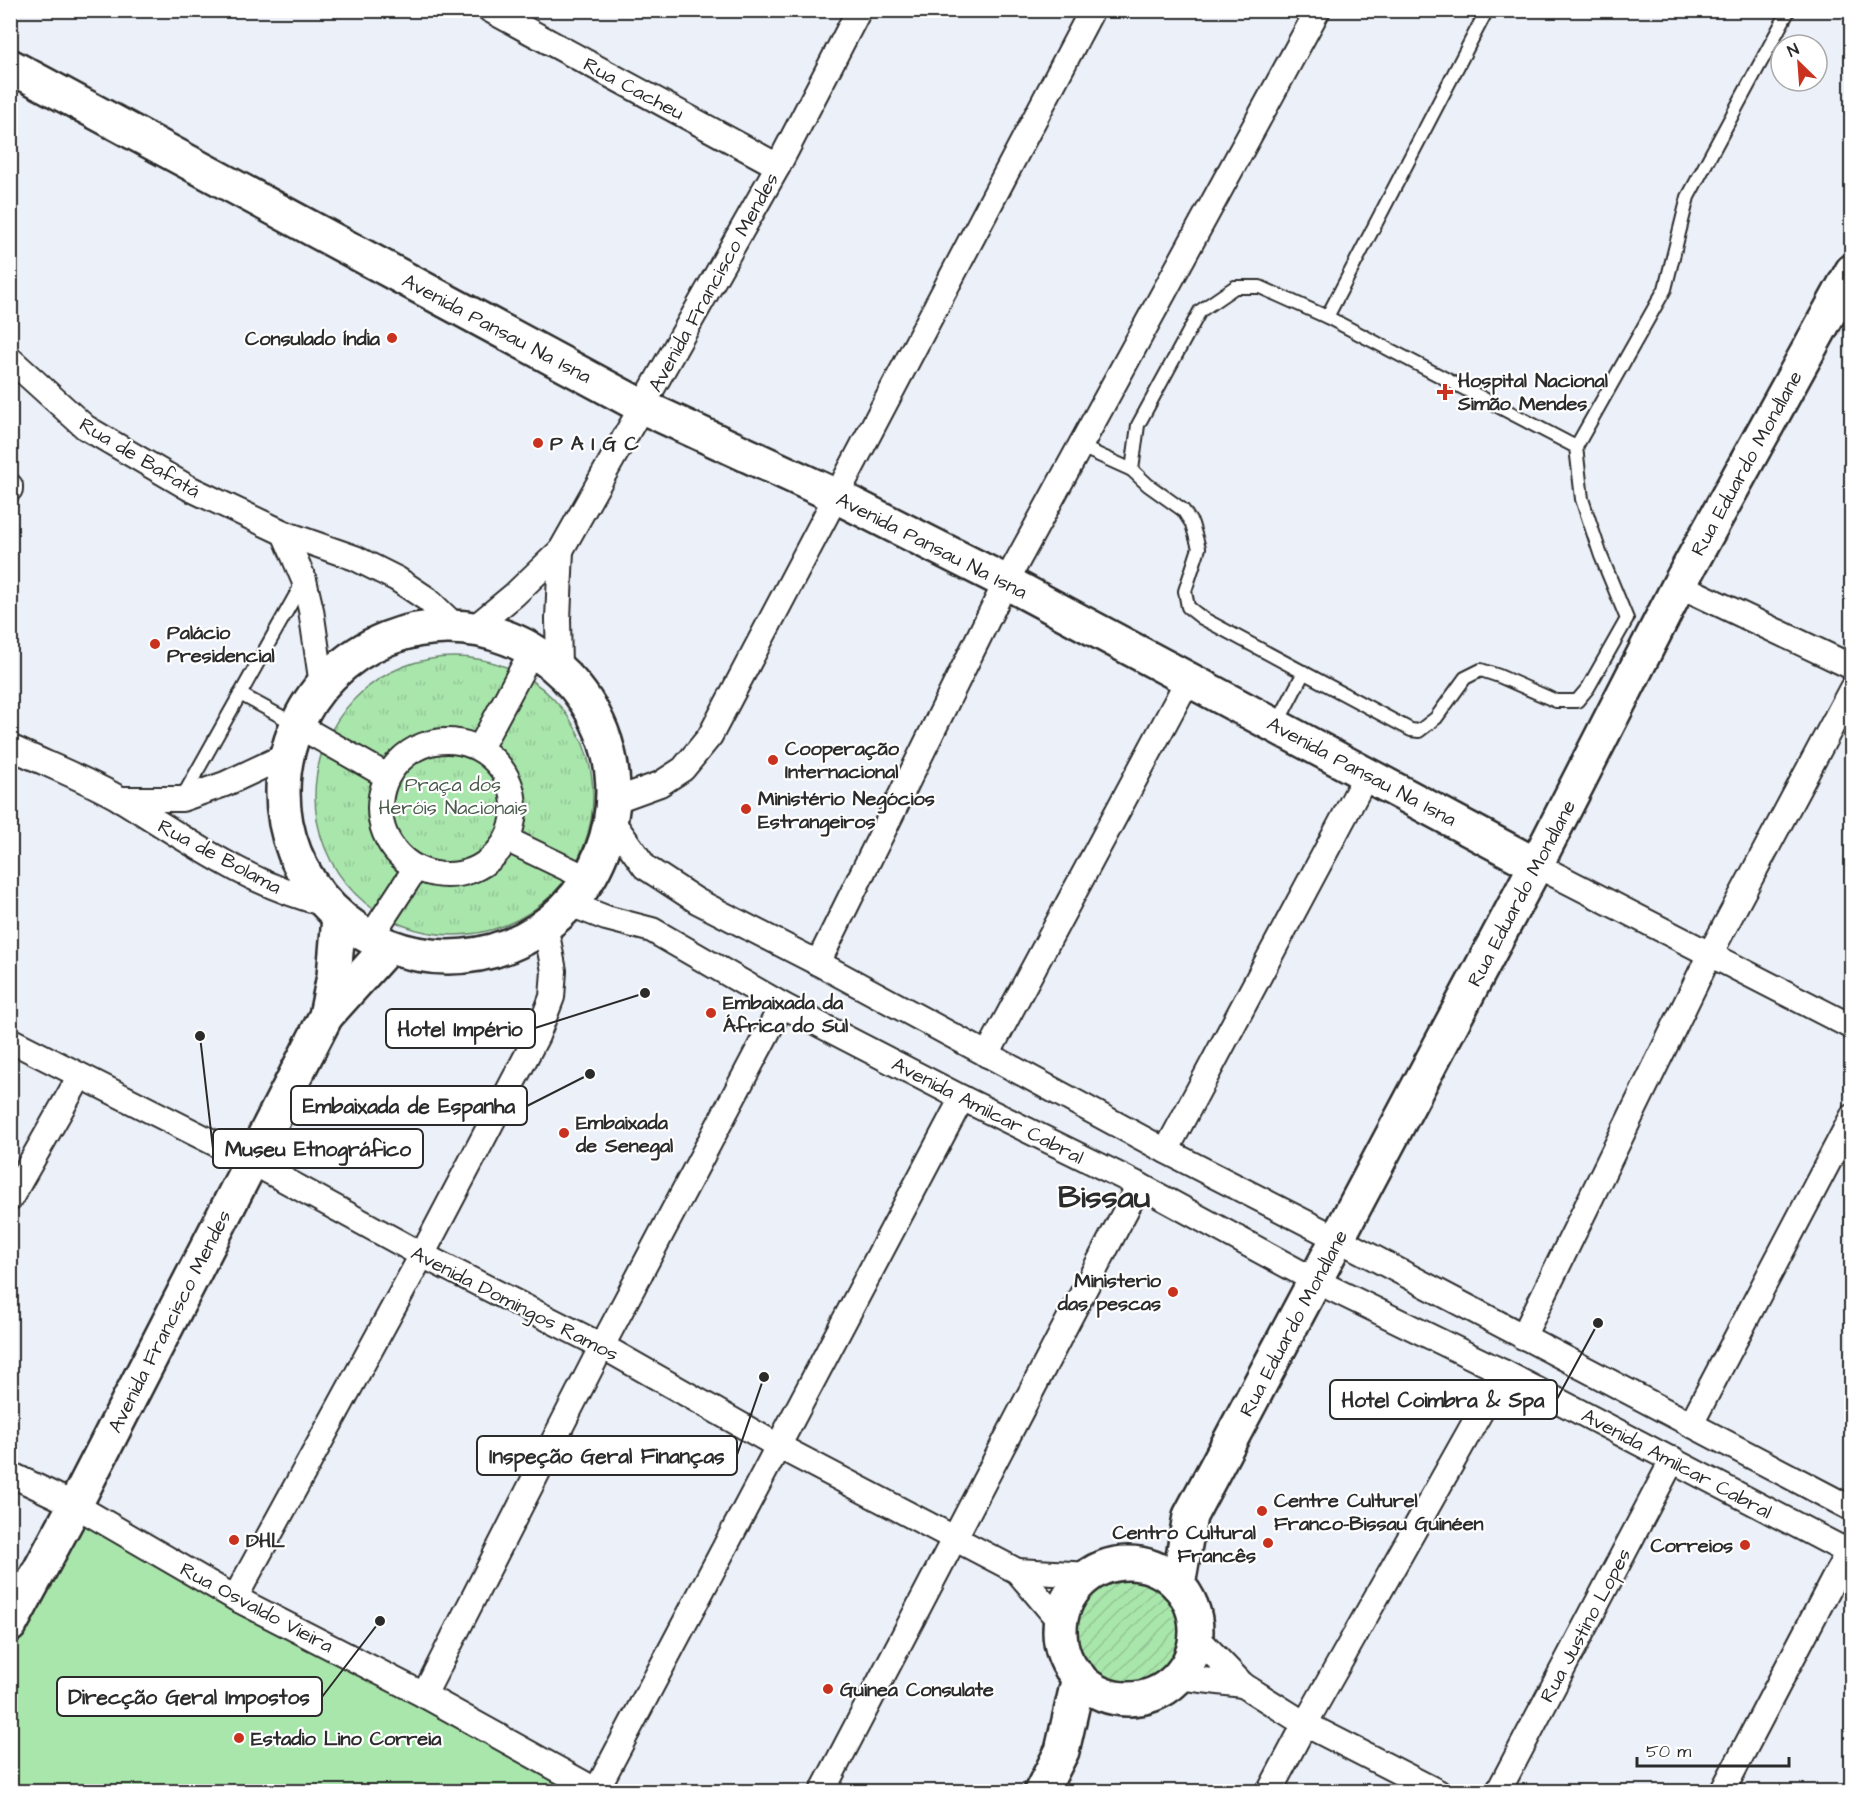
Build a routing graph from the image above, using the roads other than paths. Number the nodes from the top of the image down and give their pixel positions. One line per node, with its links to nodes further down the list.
1 (490, 10): 8 (street, Rua Cacheu)
2 (859, 10): 8 (street, Avenida Francisco Mendes)
3 (1092, 10): 16 (street)
4 (1318, 10): 13 (street)
5 (1487, 10): 10 (lane)
6 (1789, 10): 14 (lane)
7 (10, 66): 12 (street, Avenida Pansau Na Isna)
8 (778, 166): 12 (street, Avenida Francisco Mendes)
9 (1851, 271): 21 (street, Rua Eduardo Mondlane)
10 (1327, 317): 14 (lane); 15 (lane)
11 (10, 359): 17 (street, Rua de Bafatá)
12 (643, 407): 16 (street, Avenida Pansau Na Isna); 18 (street, Avenida Francisco Mendes)
13 (1079, 446): 15 (lane); 20 (street)
14 (1576, 447): 25 (lane)
15 (1132, 470): 25 (lane)
16 (836, 496): 20 (street, Avenida Pansau Na Isna); 39 (street)
17 (284, 533): 19 (street); 22 (street, Rua de Bafatá)
18 (561, 550): 22 (street); 23 (street)
19 (304, 580): 27 (street); 29 (lane)
20 (1006, 582): 26 (street, Avenida Pansau Na Isna); 47 (street)
21 (1679, 585): 24 (street); 41 (street, Rua Eduardo Mondlane)
22 (464, 627): 23 (street); 27 (street)
23 (546, 658): 33 (street); 39 (street)
24 (1851, 667)
25 (1304, 672): 31 (lane)
26 (1189, 678): 31 (street, Avenida Pansau Na Isna); 52 (street)
27 (322, 685): 30 (street)
28 (1851, 688): 46 (street)
29 (240, 694): 30 (lane); 38 (lane)
30 (297, 725): 34 (street); 36 (street)
31 (1276, 725): 35 (street, Avenida Pansau Na Isna)
32 (10, 747): 37 (street, Rua de Bolama)
33 (480, 748): 36 (street); 40 (street)
34 (286, 755): 38 (street, Rua de Bolama); 44 (street)
35 (1367, 774): 41 (street, Avenida Pansau Na Isna); 56 (street)
36 (387, 776): 42 (street)
37 (120, 799): 38 (street, Rua de Bolama); 44 (street, Rua de Bolama)
38 (182, 799)
39 (613, 811): 43 (street); 47 (street, Avenida Amilcar Cabral)
40 (508, 840): 42 (street); 43 (street, Avenida Amilcar Cabral)
41 (1536, 866): 46 (street, Avenida Pansau Na Isna); 60 (street, Rua Eduardo Mondlane)
42 (415, 869): 45 (street)
43 (568, 903): 45 (street); 48 (street, Avenida Amilcar Cabral); 61 (street)
44 (332, 911): 45 (street); 49 (street)
45 (379, 942): 49 (street)
46 (1710, 954): 50 (street, Avenida Pansau Na Isna); 63 (street)
47 (818, 963): 52 (street, Avenida Amilcar Cabral)
48 (782, 1005): 54 (street, Avenida Amilcar Cabral); 64 (street)
49 (326, 1016): 57 (street, Avenida Francisco Mendes)
50 (1851, 1027)
51 (10, 1040): 53 (street, Avenida Domingos Ramos)
52 (987, 1055): 56 (street, Avenida Amilcar Cabral)
53 (80, 1076): 57 (street, Avenida Domingos Ramos); 59 (street)
54 (962, 1098): 58 (street, Avenida Amilcar Cabral); 67 (street)
55 (1851, 1117): 66 (street)
56 (1166, 1151): 60 (street, Avenida Amilcar Cabral)
57 (250, 1161): 61 (street, Avenida Domingos Ramos); 70 (street, Avenida Francisco Mendes)
58 (1140, 1185): 62 (street, Avenida Amilcar Cabral); 73 (street)
59 (10, 1199)
60 (1338, 1239): 62 (street, Rua Eduardo Mondlane); 63 (street, Avenida Amilcar Cabral)
61 (422, 1256): 64 (street, Avenida Domingos Ramos); 79 (street)
62 (1314, 1280): 65 (street, Avenida Amilcar Cabral); 72 (street, Rua Eduardo Mondlane)
63 (1523, 1337): 66 (street, Avenida Amilcar Cabral)
64 (602, 1346): 67 (street, Avenida Domingos Ramos); 86 (street)
65 (1503, 1372): 68 (street, Avenida Amilcar Cabral); 88 (street)
66 (1691, 1424): 71 (street, Avenida Amilcar Cabral)
67 (778, 1446): 73 (street, Avenida Domingos Ramos); 90 (street)
68 (1672, 1460): 74 (street, Avenida Amilcar Cabral); 95 (street, Rua Justino Lopes)
69 (10, 1474): 70 (street, Rua Osvaldo Vieira)
70 (75, 1505): 79 (street, Rua Osvaldo Vieira); 81 (street, Avenida Francisco Mendes)
71 (1851, 1509)
72 (1190, 1516): 75 (street, Rua Eduardo Mondlane); 78 (street, Rua Eduardo Mondlane)
73 (956, 1538): 76 (street, Avenida Domingos Ramos); 91 (street)
74 (1850, 1550): 96 (street)
75 (1139, 1564): 77 (street); 78 (street)
76 (1017, 1570): 77 (street, Avenida Domingos Ramos); 80 (street, Avenida Domingos Ramos)
77 (1091, 1575): 80 (street)
78 (1178, 1585): 82 (street)
79 (236, 1598): 86 (street, Rua Osvaldo Vieira)
80 (1061, 1623): 83 (street)
81 (10, 1625)
82 (1196, 1636): 84 (street); 85 (street)
83 (1079, 1677): 87 (street); 89 (street)
84 (1178, 1677): 85 (street); 87 (street)
85 (1243, 1685): 88 (street)
86 (424, 1695): 90 (street, Rua Osvaldo Vieira)
87 (1116, 1697): 89 (street)
88 (1305, 1724): 93 (street); 94 (street)
89 (1062, 1751): 92 (street)
90 (597, 1791)
91 (822, 1791)
92 (1041, 1791)
93 (1269, 1791)
94 (1438, 1791)
95 (1498, 1791)
96 (1722, 1791)

